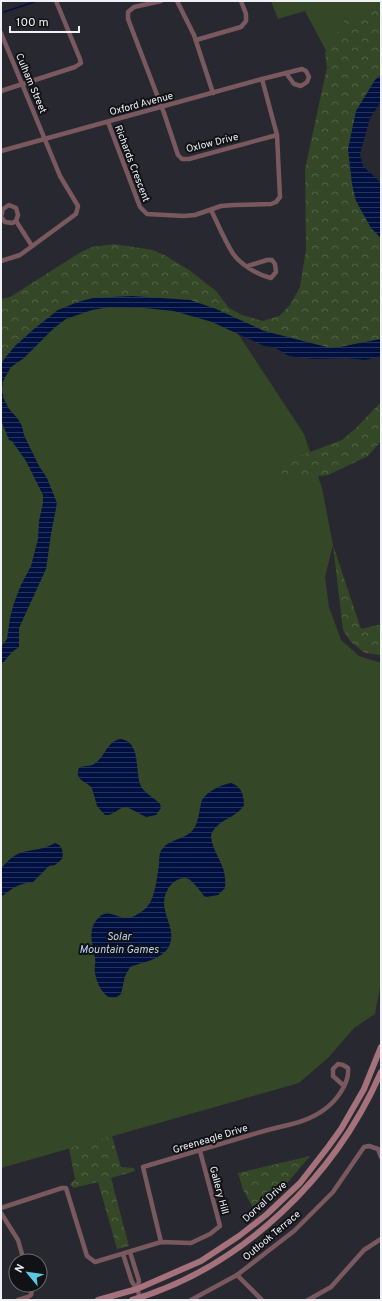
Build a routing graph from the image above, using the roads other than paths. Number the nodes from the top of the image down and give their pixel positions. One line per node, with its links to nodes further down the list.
1 (161, 1): 12 (street)
2 (177, 1): 6 (street)
3 (241, 1): 6 (street)
4 (57, 3): 9 (street)
5 (1, 33): 9 (street, Culham Street)
6 (196, 40): 11 (street)
7 (286, 73): 7 (street, Oxford Avenue); 8 (street, Oxford Avenue)
8 (262, 79): 11 (street, Oxford Avenue); 14 (street, Richards Crescent)
9 (22, 83): 10 (street); 15 (street, Culham Street)
10 (1, 91)
11 (214, 92): 12 (street, Oxford Avenue)
12 (162, 107): 13 (street, Oxford Avenue); 14 (street, Oxlow Drive)
13 (108, 122): 15 (street, Oxford Avenue); 17 (street, Richards Crescent)
14 (277, 134): 17 (street, Richards Crescent)
15 (46, 139): 16 (street, Oxford Avenue); 19 (street, Culham Street)
16 (1, 151)
17 (211, 210): 21 (street)
18 (16, 220): 19 (street)
19 (32, 246): 20 (street)
20 (1, 261)
21 (248, 266): 21 (street)
22 (381, 1047): 35 (main road, Dorval Drive)
23 (381, 1072): 37 (main road, Dorval Drive)
24 (344, 1086): 24 (street, Greeneagle Drive); 25 (street, Greeneagle Drive)
25 (200, 1151): 30 (street, Greeneagle Drive); 30 (street, Gallery Hill)
26 (381, 1157): 34 (street, Outlook Terrace)
27 (1, 1208): 33 (street, Gallery Hill)
28 (1, 1213): 32 (street)
29 (381, 1239): 43 (street)
30 (161, 1242): 31 (street, Gallery Hill)
31 (130, 1252): 33 (street, Gallery Hill); 35 (street)
32 (22, 1253)
33 (123, 1254): 35 (street)
34 (237, 1275): 41 (street, Outlook Terrace); 42 (street)
35 (138, 1289): 37 (street); 39 (main road, Dorval Drive)
36 (31, 1293): 38 (street)
37 (141, 1299): 40 (main road, Dorval Drive)
38 (18, 1300)
39 (98, 1300)
40 (132, 1300)
41 (190, 1300)
42 (262, 1300)
43 (308, 1300)

